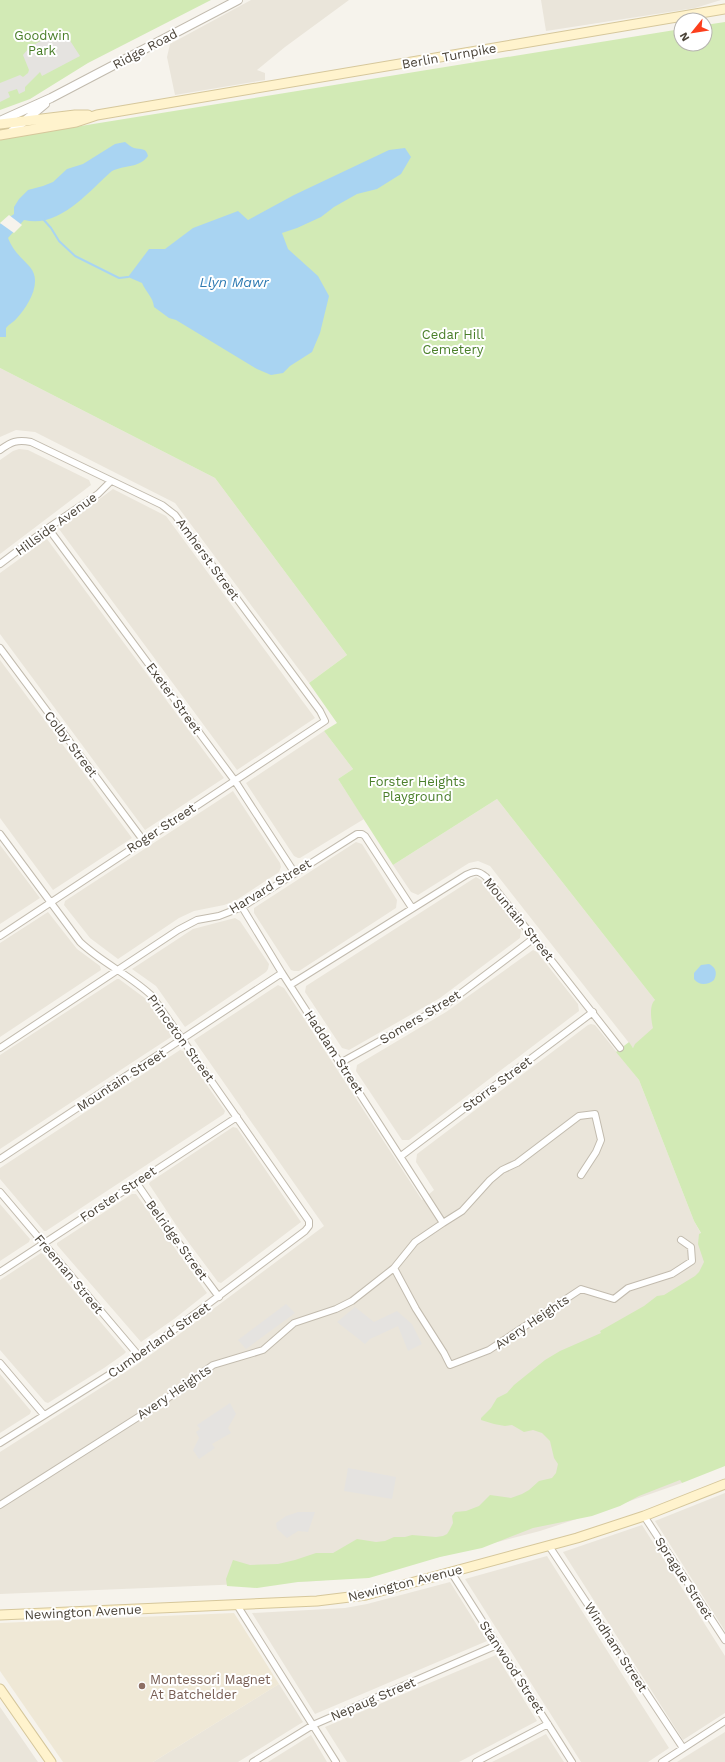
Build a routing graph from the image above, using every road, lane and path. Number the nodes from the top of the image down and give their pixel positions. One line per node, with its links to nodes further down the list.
1 (238, 0): 3 (street, Ridge Road)
2 (725, 9): 4 (main road, Berlin Turnpike)
3 (51, 98): 5 (street, Ridge Road); 6 (street, Ridge Road)
4 (98, 115): 5 (main road); 7 (main road)
5 (25, 121): 6 (main road); 7 (street, Ridge Road)
6 (0, 123)
7 (10, 133): 8 (main road)
8 (0, 135)
9 (0, 450): 10 (street, Amherst Street)
10 (110, 482): 11 (street, Hillside Avenue); 14 (street, Amherst Street)
11 (48, 528): 12 (street, Hillside Avenue); 15 (street, Exeter Street)
12 (0, 564)
13 (0, 648): 17 (street, Colby Street)
14 (324, 723): 15 (street, Roger Street)
15 (234, 781): 17 (street, Roger Street); 18 (street, Exeter Street)
16 (0, 834): 19 (street, Princeton Street)
17 (143, 840): 19 (street, Roger Street)
18 (294, 872): 20 (street, Harvard Street); 21 (street, Harvard Street)
19 (51, 902): 22 (street, Roger Street); 24 (street, Princeton Street)
20 (242, 907): 24 (street, Harvard Street); 25 (street, Haddam Street)
21 (412, 908): 23 (street, Mountain Street); 26 (street, Mountain Street)
22 (0, 936)
23 (534, 938): 27 (street, Mountain Street); 31 (street, Somers Street)
24 (117, 970): 28 (street, Princeton Street); 29 (street, Harvard Street)
25 (282, 973): 26 (street, Haddam Street); 28 (street, Mountain Street)
26 (290, 985): 31 (street, Haddam Street)
27 (593, 1012): 30 (street, Mountain Street); 33 (street, Storrs Street)
28 (183, 1039): 32 (street, Princeton Street); 34 (street, Mountain Street)
29 (0, 1048)
30 (620, 1048)
31 (340, 1063): 33 (street, Haddam Street)
32 (237, 1117): 36 (street, Forster Street); 39 (street, Princeton Street)
33 (401, 1156): 38 (street, Haddam Street)
34 (0, 1159)
35 (581, 1175): 38 (street, Avery Heights)
36 (136, 1182): 41 (street, Forster Street); 44 (street, Belridge Street)
37 (0, 1192): 41 (street, Freeman Street)
38 (443, 1223): 42 (street, Avery Heights)
39 (309, 1226): 44 (street, Cumberland Street)
40 (682, 1240): 42 (street, Avery Heights)
41 (44, 1244): 43 (street, Forster Street); 45 (street, Freeman Street)
42 (394, 1268): 50 (street, Avery Heights)
43 (0, 1272)
44 (219, 1297): 45 (street, Cumberland Street)
45 (139, 1356): 47 (street, Cumberland Street)
46 (0, 1363): 47 (street)
47 (44, 1415): 48 (street, Cumberland Street)
48 (0, 1443)
49 (725, 1484): 51 (main road, Newington Avenue)
50 (0, 1504)
51 (644, 1516): 52 (main road, Newington Avenue); 56 (street, Sprague Street)
52 (549, 1546): 53 (main road, Newington Avenue); 62 (street, Windham Street)
53 (451, 1572): 54 (main road, Newington Avenue); 57 (street, Stanwood Street)
54 (237, 1605): 55 (main road, Newington Avenue); 61 (street)
55 (0, 1616)
56 (725, 1640)
57 (497, 1645): 60 (street, Stanwood Street); 61 (street, Nepaug Street)
58 (0, 1689): 63 (main road)
59 (725, 1721): 62 (street)
60 (548, 1724): 66 (street); 67 (street, Stanwood Street)
61 (312, 1725): 64 (street, Nepaug Street); 65 (street)
62 (683, 1748): 68 (street)
63 (51, 1762)
64 (253, 1762)
65 (336, 1762)
66 (476, 1762)
67 (572, 1762)
68 (662, 1762)

